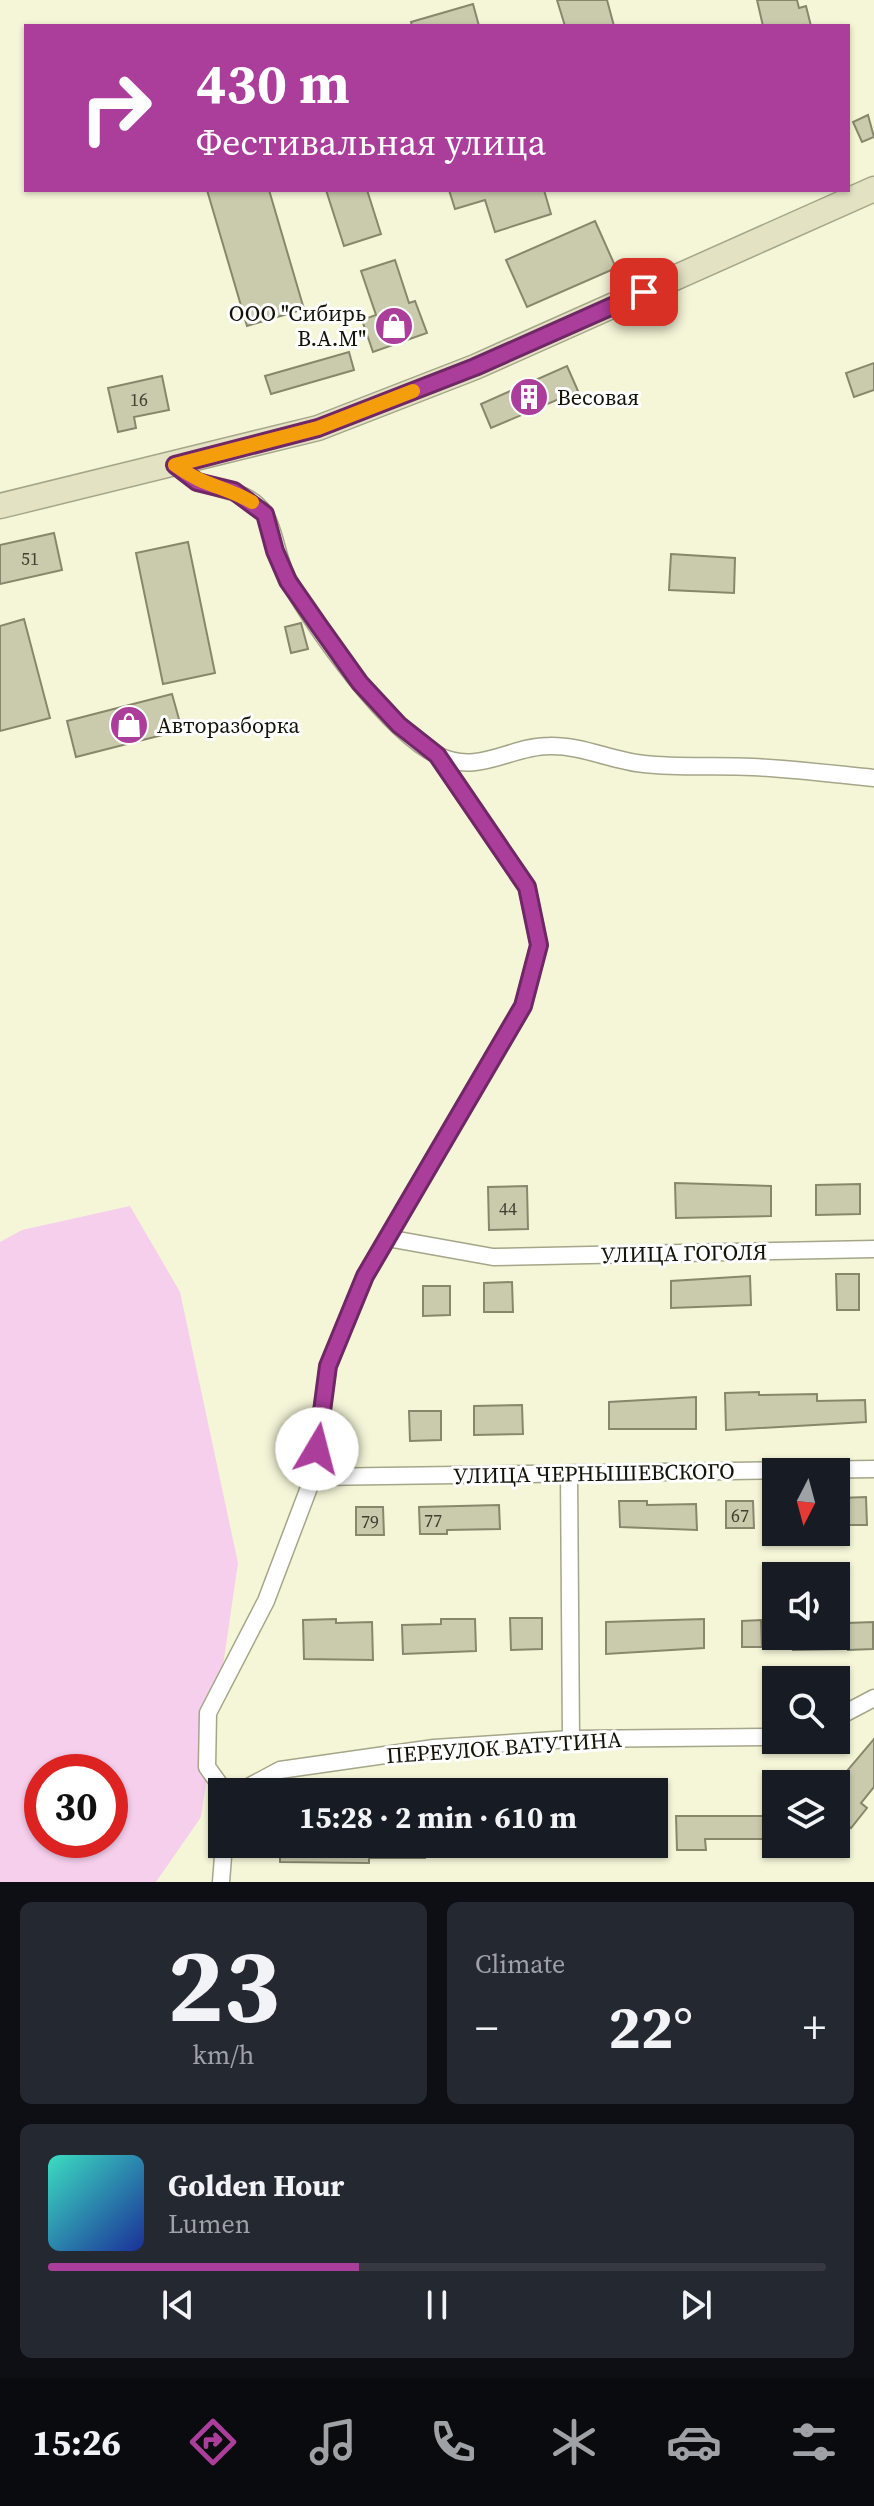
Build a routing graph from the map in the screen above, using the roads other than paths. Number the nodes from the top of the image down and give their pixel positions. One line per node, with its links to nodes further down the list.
1 (874, 189): 2 (main road)
2 (175, 465): 3 (main road); 4 (street)
3 (0, 506)
4 (437, 755): 5 (street); 6 (street)
5 (874, 778)
6 (387, 1238): 7 (street, УЛИЦА ГОГОЛЯ); 10 (street)
7 (874, 1249)
8 (874, 1469): 9 (street, УЛИЦА ЧЕРНЫШЕВСКОГО)
9 (569, 1474): 10 (street, УЛИЦА ЧЕРНЫШЕВСКОГО); 14 (street)
10 (313, 1477): 15 (street)
11 (874, 1698): 12 (street)
12 (850, 1711)
13 (762, 1737): 14 (street, ПЕРЕУЛОК ВАТУТИНА)
14 (571, 1739): 16 (street, ПЕРЕУЛОК ВАТУТИНА)
15 (215, 1778)
16 (265, 1778)
17 (223, 1858): 18 (street)
18 (221, 1882)

